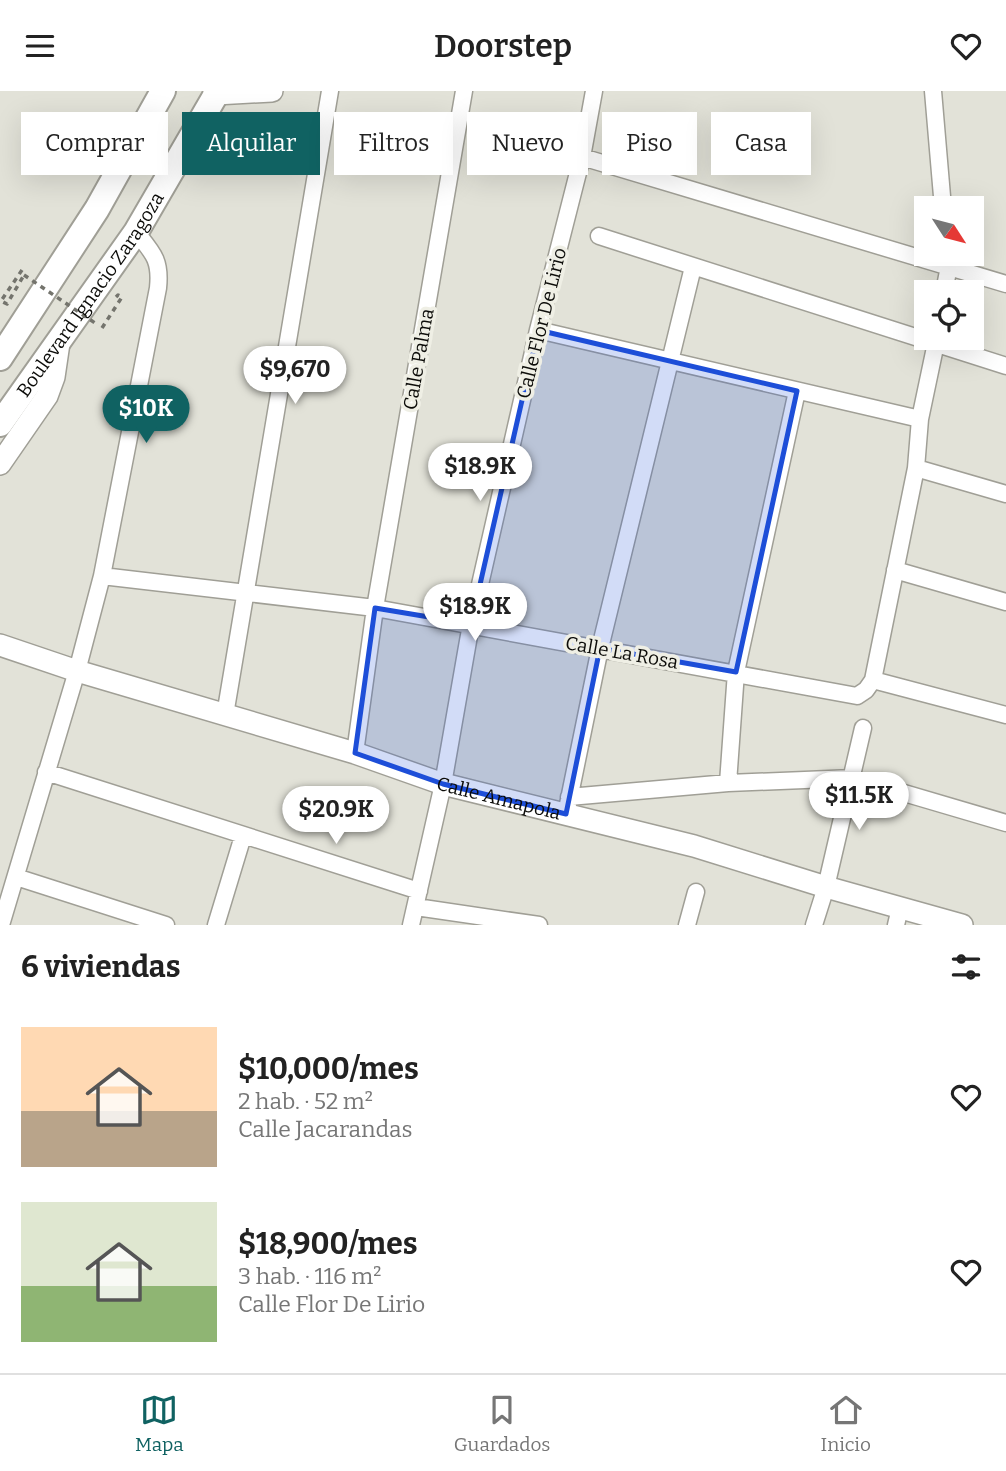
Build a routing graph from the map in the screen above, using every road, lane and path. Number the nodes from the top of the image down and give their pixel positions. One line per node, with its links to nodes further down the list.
1 (163, 91): 25 (main road, Boulevard Ignacio Zaragoza)
2 (272, 91): 7 (street)
3 (330, 91): 36 (street)
4 (464, 91): 38 (street, Calle Palma)
5 (594, 91): 8 (street, Calle Flor De Lirio)
6 (933, 91): 11 (street)
7 (216, 92): 12 (main road, Boulevard Ignacio Zaragoza)
8 (588, 124)
9 (588, 159): 14 (street)
10 (577, 175): 20 (street, Calle Flor De Lirio)
11 (942, 196)
12 (136, 232): 22 (main road, Boulevard Ignacio Zaragoza); 35 (street)
13 (598, 236): 16 (street)
14 (914, 250)
15 (962, 266): 18 (street)
16 (693, 267): 21 (street); 26 (street)
17 (22, 270): 19 (path, bridge)
18 (1006, 284)
19 (100, 326): 19 (path)
20 (538, 330): 26 (street); 39 (street, Calle Flor De Lirio)
21 (914, 334)
22 (59, 342): 30 (main road, Boulevard Ignacio Zaragoza); 31 (street)
23 (935, 350): 29 (street)
24 (962, 350): 27 (street)
25 (0, 358)
26 (670, 360): 28 (street); 41 (street)
27 (1006, 366)
28 (797, 391): 29 (street); 43 (street)
29 (920, 419): 32 (street)
30 (0, 424)
31 (0, 464)
32 (916, 468): 33 (street); 34 (street)
33 (1006, 494)
34 (895, 571): 37 (street); 44 (street)
35 (102, 576): 36 (street, Calle La Rosa); 42 (street)
36 (244, 593): 38 (street, Calle La Rosa); 45 (street)
37 (1006, 602)
38 (375, 608): 39 (street, Calle La Rosa); 48 (street, Calle Palma)
39 (471, 624): 41 (street, Calle La Rosa); 52 (street, Calle Flor De Lirio)
40 (0, 645): 42 (street, Calle Amapola)
41 (600, 648): 43 (street, Calle La Rosa); 53 (street)
42 (77, 671): 45 (street, Calle Amapola); 49 (street)
43 (736, 672): 44 (street, Calle La Rosa); 51 (street)
44 (873, 680): 46 (street)
45 (225, 715): 48 (street, Calle Amapola)
46 (1006, 715)
47 (863, 728): 50 (street)
48 (355, 753): 52 (street, Calle Amapola)
49 (47, 772): 55 (street); 56 (street)
50 (853, 778): 51 (street); 54 (street); 57 (street)
51 (729, 783): 53 (street)
52 (443, 784): 53 (street, Calle Amapola); 59 (street, Calle Flor De Lirio)
53 (568, 806): 57 (street, Calle Amapola)
54 (1006, 823)
55 (243, 836): 59 (street); 63 (street)
56 (16, 877): 61 (street); 62 (street)
57 (826, 887): 60 (street, Calle Amapola); 67 (street)
58 (696, 892): 66 (street)
59 (418, 899): 64 (street, Calle Flor De Lirio); 65 (street)
60 (898, 917): 68 (street, Calle Amapola)
61 (1, 925)
62 (166, 925)
63 (216, 925)
64 (411, 925)
65 (539, 925)
66 (687, 925)
67 (814, 925)
68 (962, 925)

